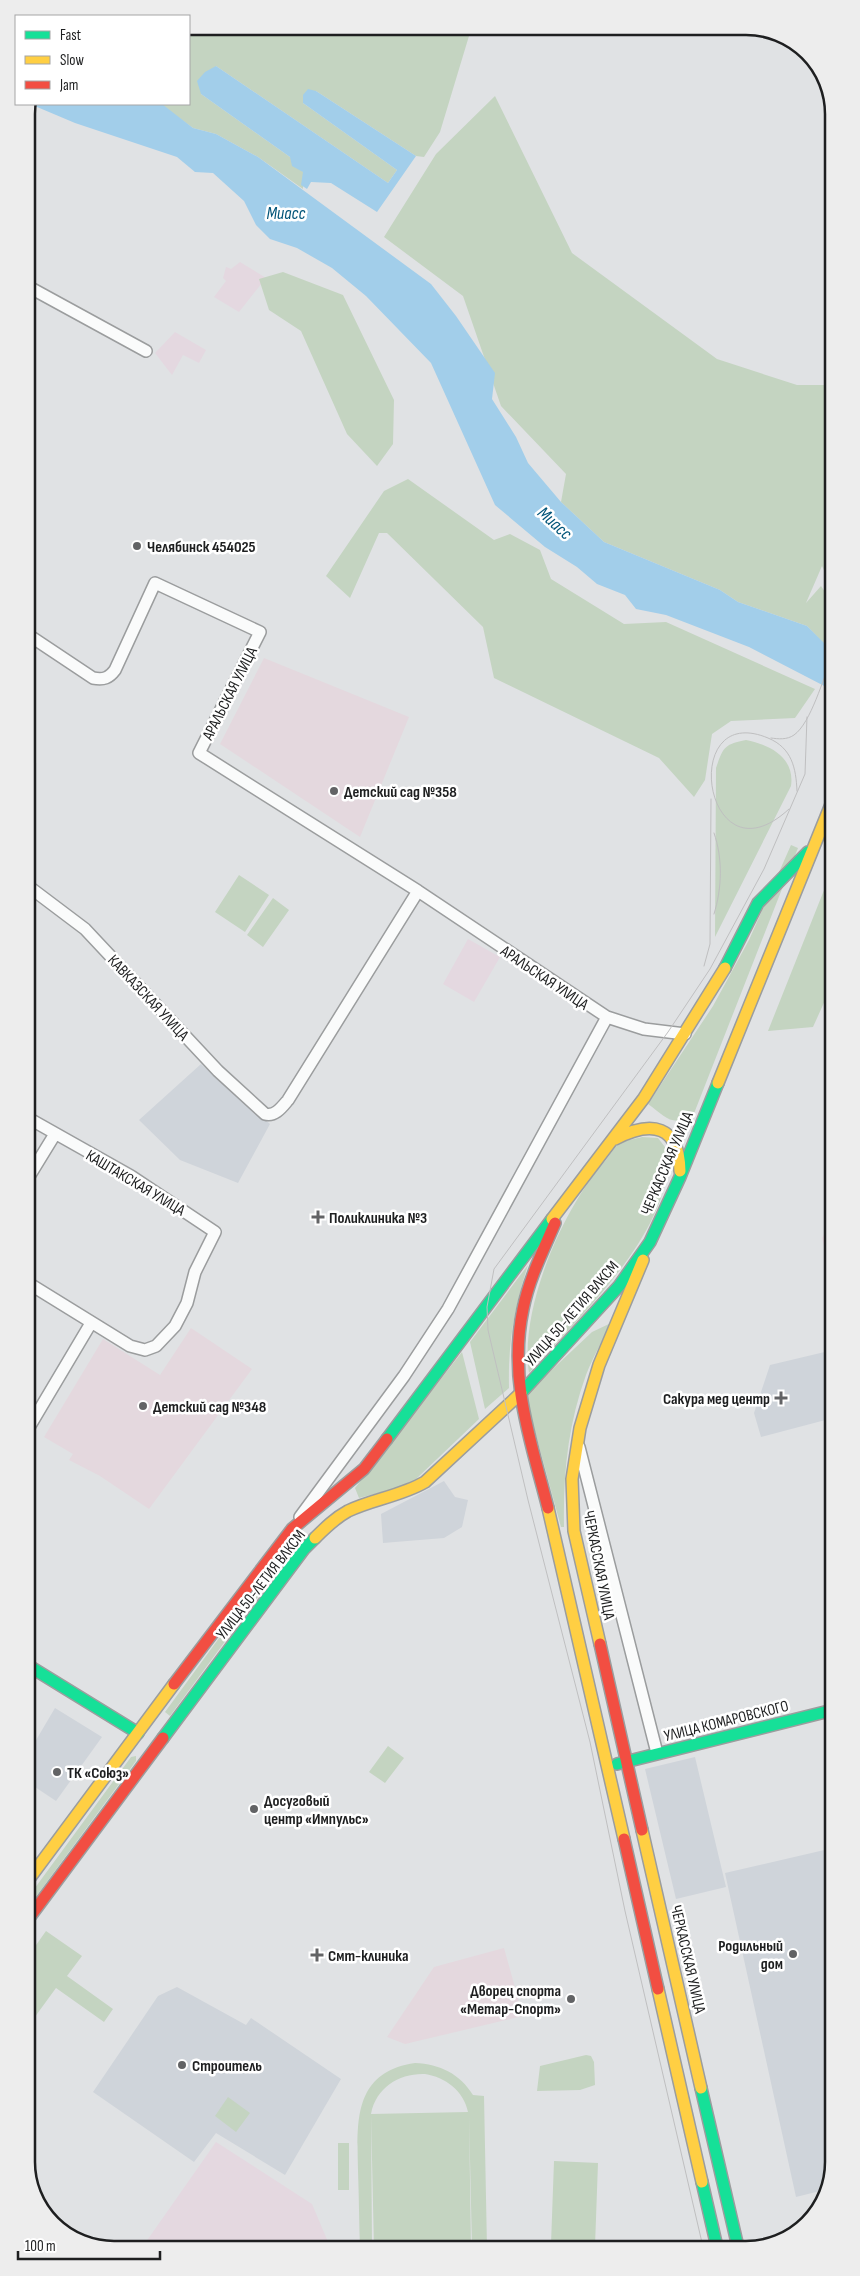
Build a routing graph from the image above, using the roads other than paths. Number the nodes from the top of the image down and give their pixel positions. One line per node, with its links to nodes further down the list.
1 (35, 290): 2 (street)
2 (146, 351)
3 (35, 639): 7 (street, АРАЛЬСКАЯ УЛИЦА)
4 (825, 829): 5 (main road, ЧЕРКАССКАЯ УЛИЦА)
5 (814, 846): 9 (main road); 14 (main road, ЧЕРКАССКАЯ УЛИЦА)
6 (35, 891): 7 (street, КАВКАЗСКАЯ УЛИЦА)
7 (418, 891): 8 (street, АРАЛЬСКАЯ УЛИЦА)
8 (607, 1017): 9 (street, АРАЛЬСКАЯ УЛИЦА); 22 (street)
9 (685, 1034): 12 (main road)
10 (35, 1122): 11 (street, КАШТАКСКАЯ УЛИЦА)
11 (55, 1134): 13 (street); 18 (street, КАШТАКСКАЯ УЛИЦА)
12 (615, 1139): 14 (main road); 15 (main road)
13 (35, 1167)
14 (680, 1177): 16 (main road, ЧЕРКАССКАЯ УЛИЦА)
15 (567, 1199): 19 (main road); 22 (main road, УЛИЦА 50-ЛЕТИЯ ВЛКСМ)
16 (650, 1242): 19 (main road, УЛИЦА 50-ЛЕТИЯ ВЛКСМ); 21 (main road, ЧЕРКАССКАЯ УЛИЦА)
17 (35, 1287): 18 (street)
18 (91, 1323): 20 (street)
19 (519, 1395): 26 (main road, УЛИЦА 50-ЛЕТИЯ ВЛКСМ); 29 (main road)
20 (35, 1418)
21 (578, 1440): 27 (street); 28 (main road, ЧЕРКАССКАЯ УЛИЦА)
22 (292, 1529): 25 (main road, УЛИЦА 50-ЛЕТИЯ ВЛКСМ)
23 (35, 1670): 25 (main road)
24 (825, 1712): 27 (main road, УЛИЦА КОМАРОВСКОГО)
25 (138, 1733): 26 (main road); 30 (main road, УЛИЦА 50-ЛЕТИЯ ВЛКСМ)
26 (157, 1748): 31 (main road, УЛИЦА 50-ЛЕТИЯ ВЛКСМ)
27 (657, 1753): 28 (main road, УЛИЦА КОМАРОВСКОГО)
28 (627, 1761): 29 (main road, УЛИЦА КОМАРОВСКОГО); 33 (main road, ЧЕРКАССКАЯ УЛИЦА)
29 (608, 1766): 32 (main road)
30 (35, 1871)
31 (35, 1910)
32 (715, 2241)
33 (737, 2241)

